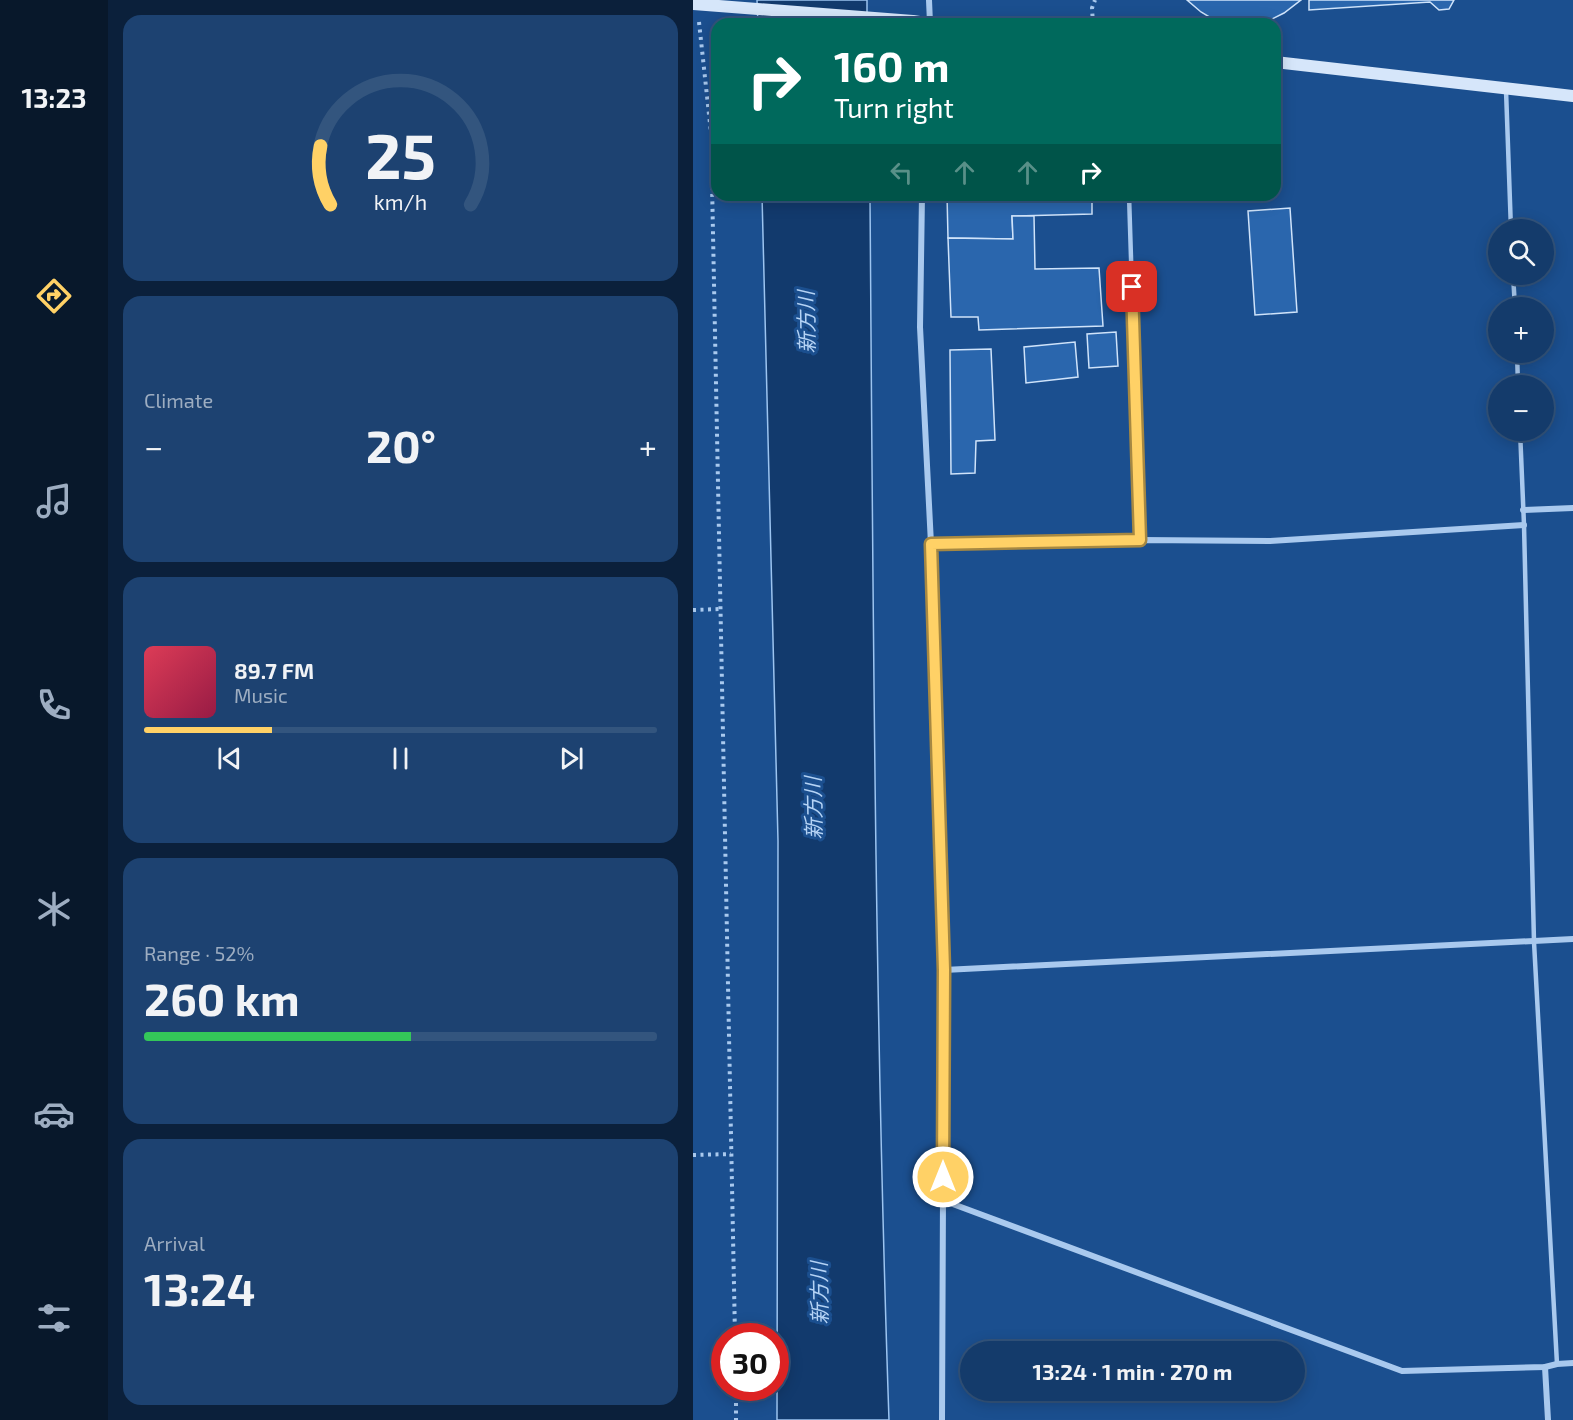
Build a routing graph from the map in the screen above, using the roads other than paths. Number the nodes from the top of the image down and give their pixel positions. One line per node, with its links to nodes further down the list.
1 (929, 0): 4 (street)
2 (696, 5): 3 (street)
3 (872, 18)
4 (930, 18)
5 (1281, 63): 6 (street)
6 (1506, 88): 7 (street); 10 (lane)
7 (1573, 96)
8 (922, 201): 16 (street)
9 (1129, 201): 15 (lane)
10 (1511, 219)
11 (1520, 441): 13 (lane)
12 (1573, 508): 13 (street)
13 (1523, 510): 14 (lane)
14 (1524, 525): 15 (street); 18 (lane)
15 (1140, 540): 16 (street)
16 (931, 544): 19 (street)
17 (1573, 939): 18 (street)
18 (1534, 942): 19 (street); 22 (lane)
19 (944, 970): 20 (street)
20 (942, 1200): 23 (street); 24 (street)
21 (1573, 1363): 22 (street)
22 (1557, 1364): 23 (street)
23 (1545, 1367): 25 (street)
24 (942, 1420)
25 (1548, 1420)

